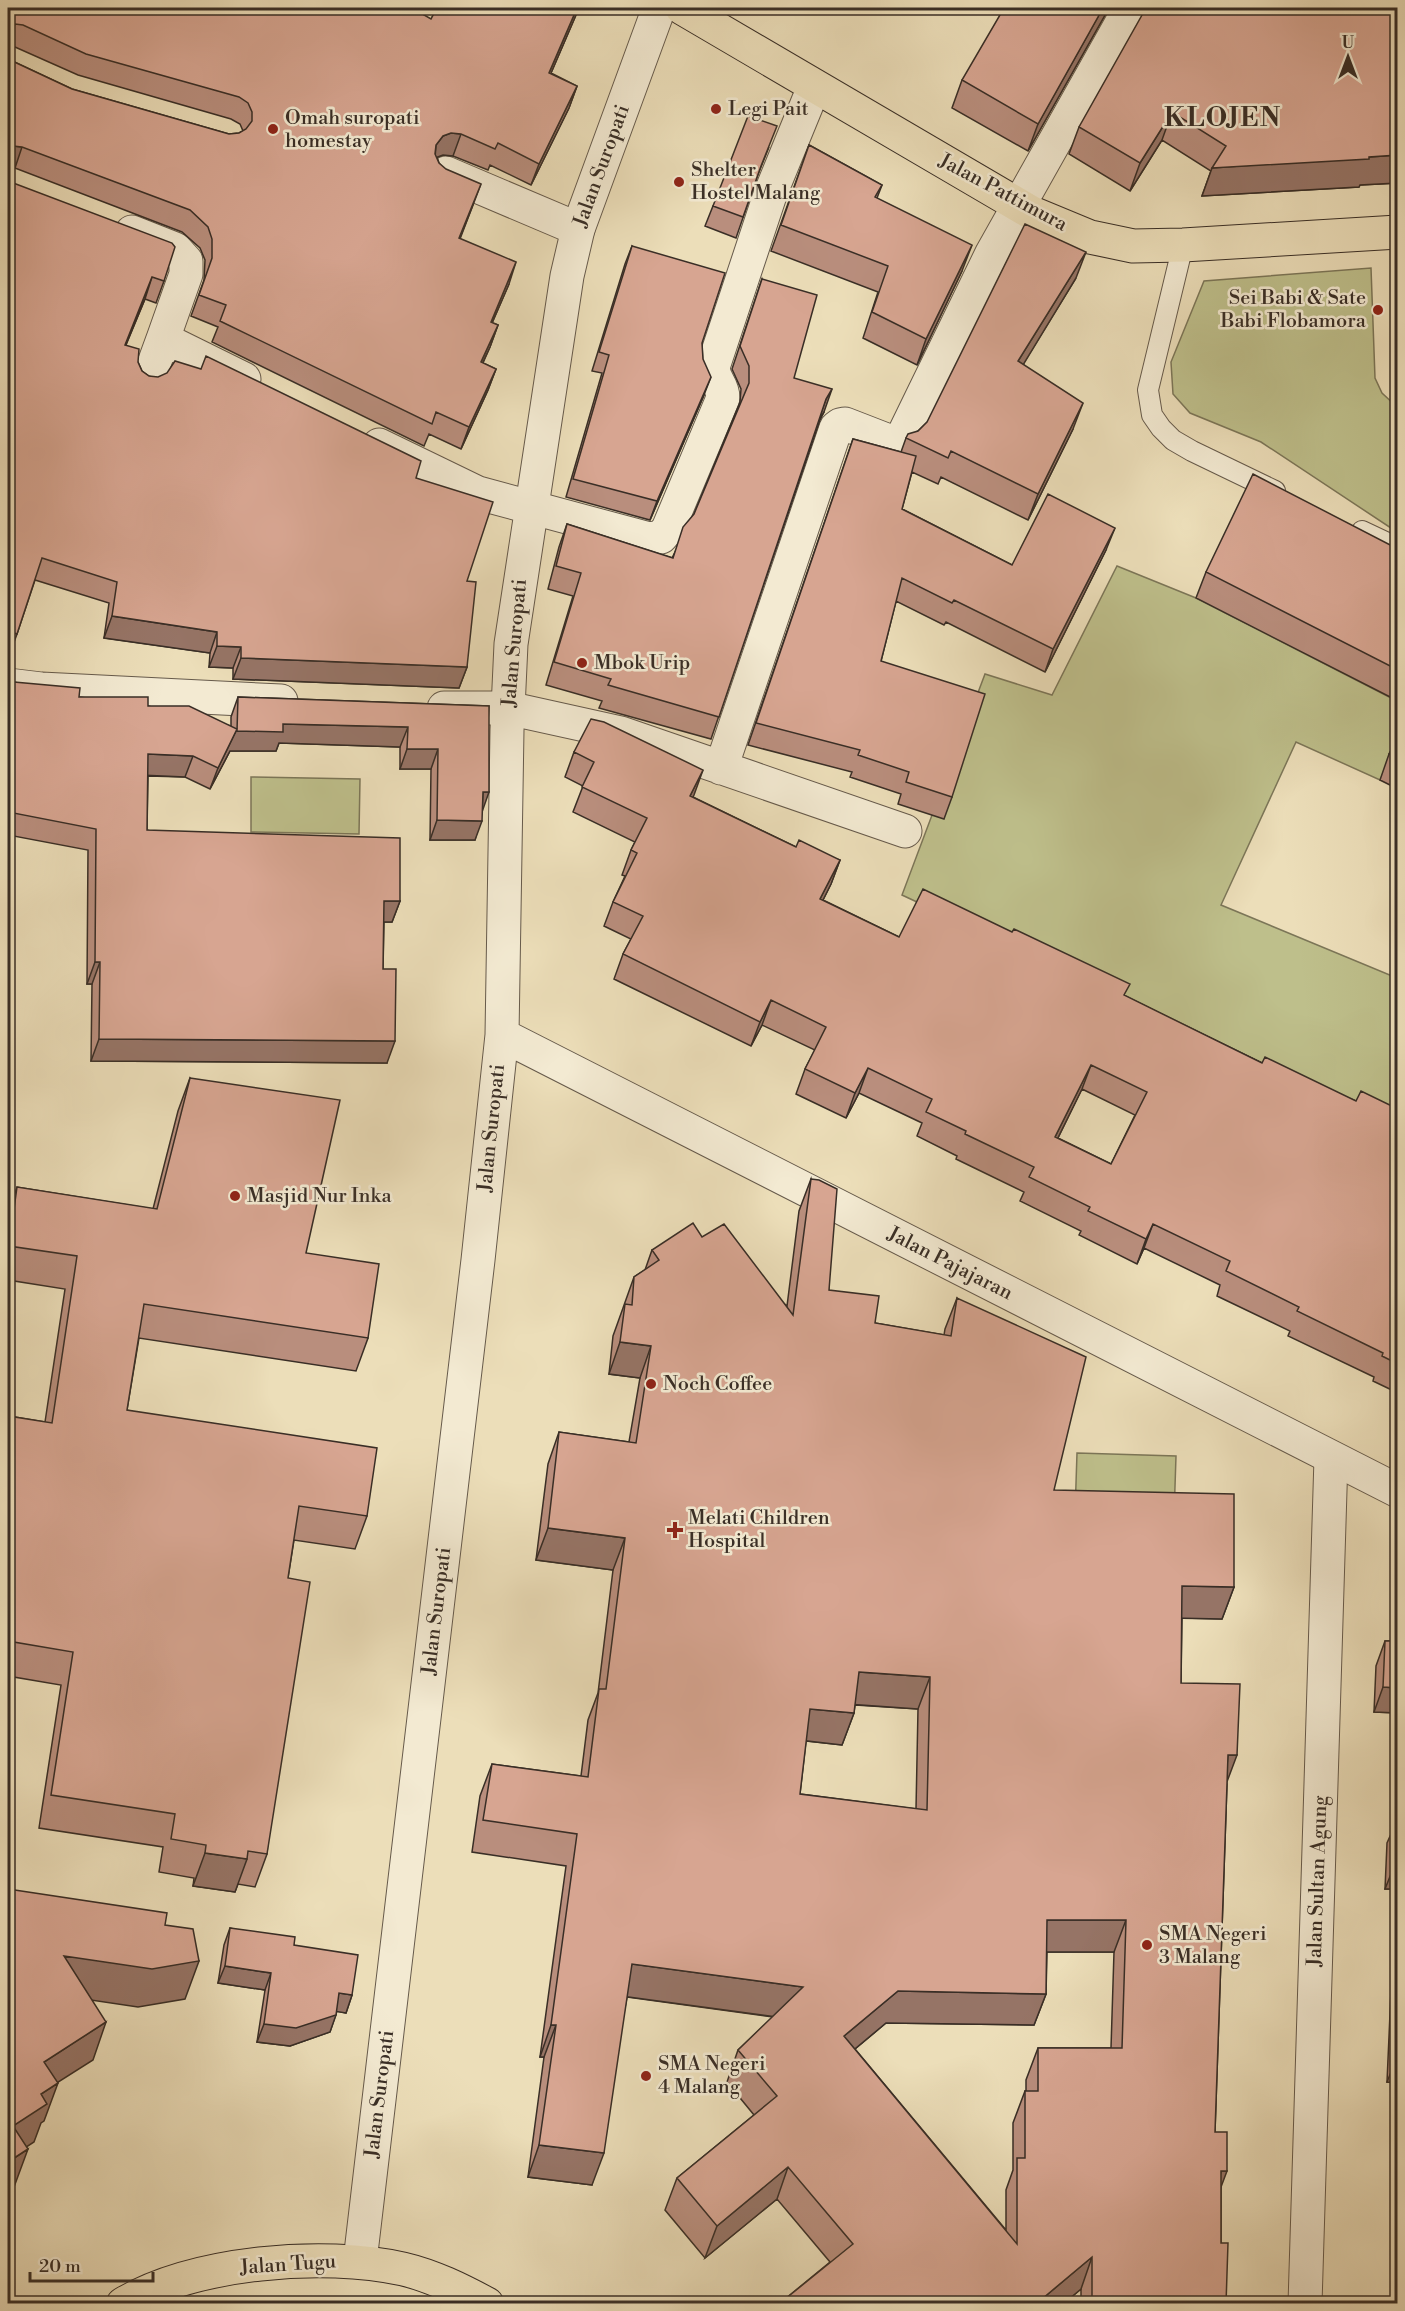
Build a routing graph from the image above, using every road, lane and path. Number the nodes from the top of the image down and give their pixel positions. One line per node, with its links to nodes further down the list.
1 (658, 8): 8 (street, Jalan Suropati)
2 (682, 8): 4 (main road, Jalan Pattimura)
3 (1131, 8): 6 (street)
4 (814, 87): 6 (main road, Jalan Pattimura); 16 (street)
5 (446, 174): 8 (street)
6 (1019, 205): 10 (main road, Jalan Pattimura); 23 (street)
7 (100, 220): 11 (street)
8 (578, 229): 16 (street, Jalan Suropati)
9 (1398, 232): 10 (main road, Jalan Pattimura)
10 (1184, 245): 15 (lane)
11 (164, 339): 12 (street); 13 (street)
12 (148, 380)
13 (268, 391)
14 (352, 431): 16 (street)
15 (1289, 497)
16 (532, 508): 22 (street, Jalan Suropati)
17 (1343, 523): 18 (lane)
18 (1398, 548)
19 (8, 685): 20 (street)
20 (312, 702)
21 (414, 706): 22 (street)
22 (508, 708): 23 (street); 25 (street, Jalan Suropati)
23 (722, 768): 24 (street)
24 (904, 831)
25 (502, 1035): 26 (street, Jalan Pajajaran); 28 (street, Jalan Suropati)
26 (1331, 1458): 27 (street, Jalan Pajajaran); 31 (street, Jalan Sultan Agung)
27 (1398, 1491)
28 (360, 2261): 29 (main road, Jalan Tugu); 30 (main road, Jalan Tugu)
29 (123, 2304)
30 (487, 2304)
31 (1305, 2304)

